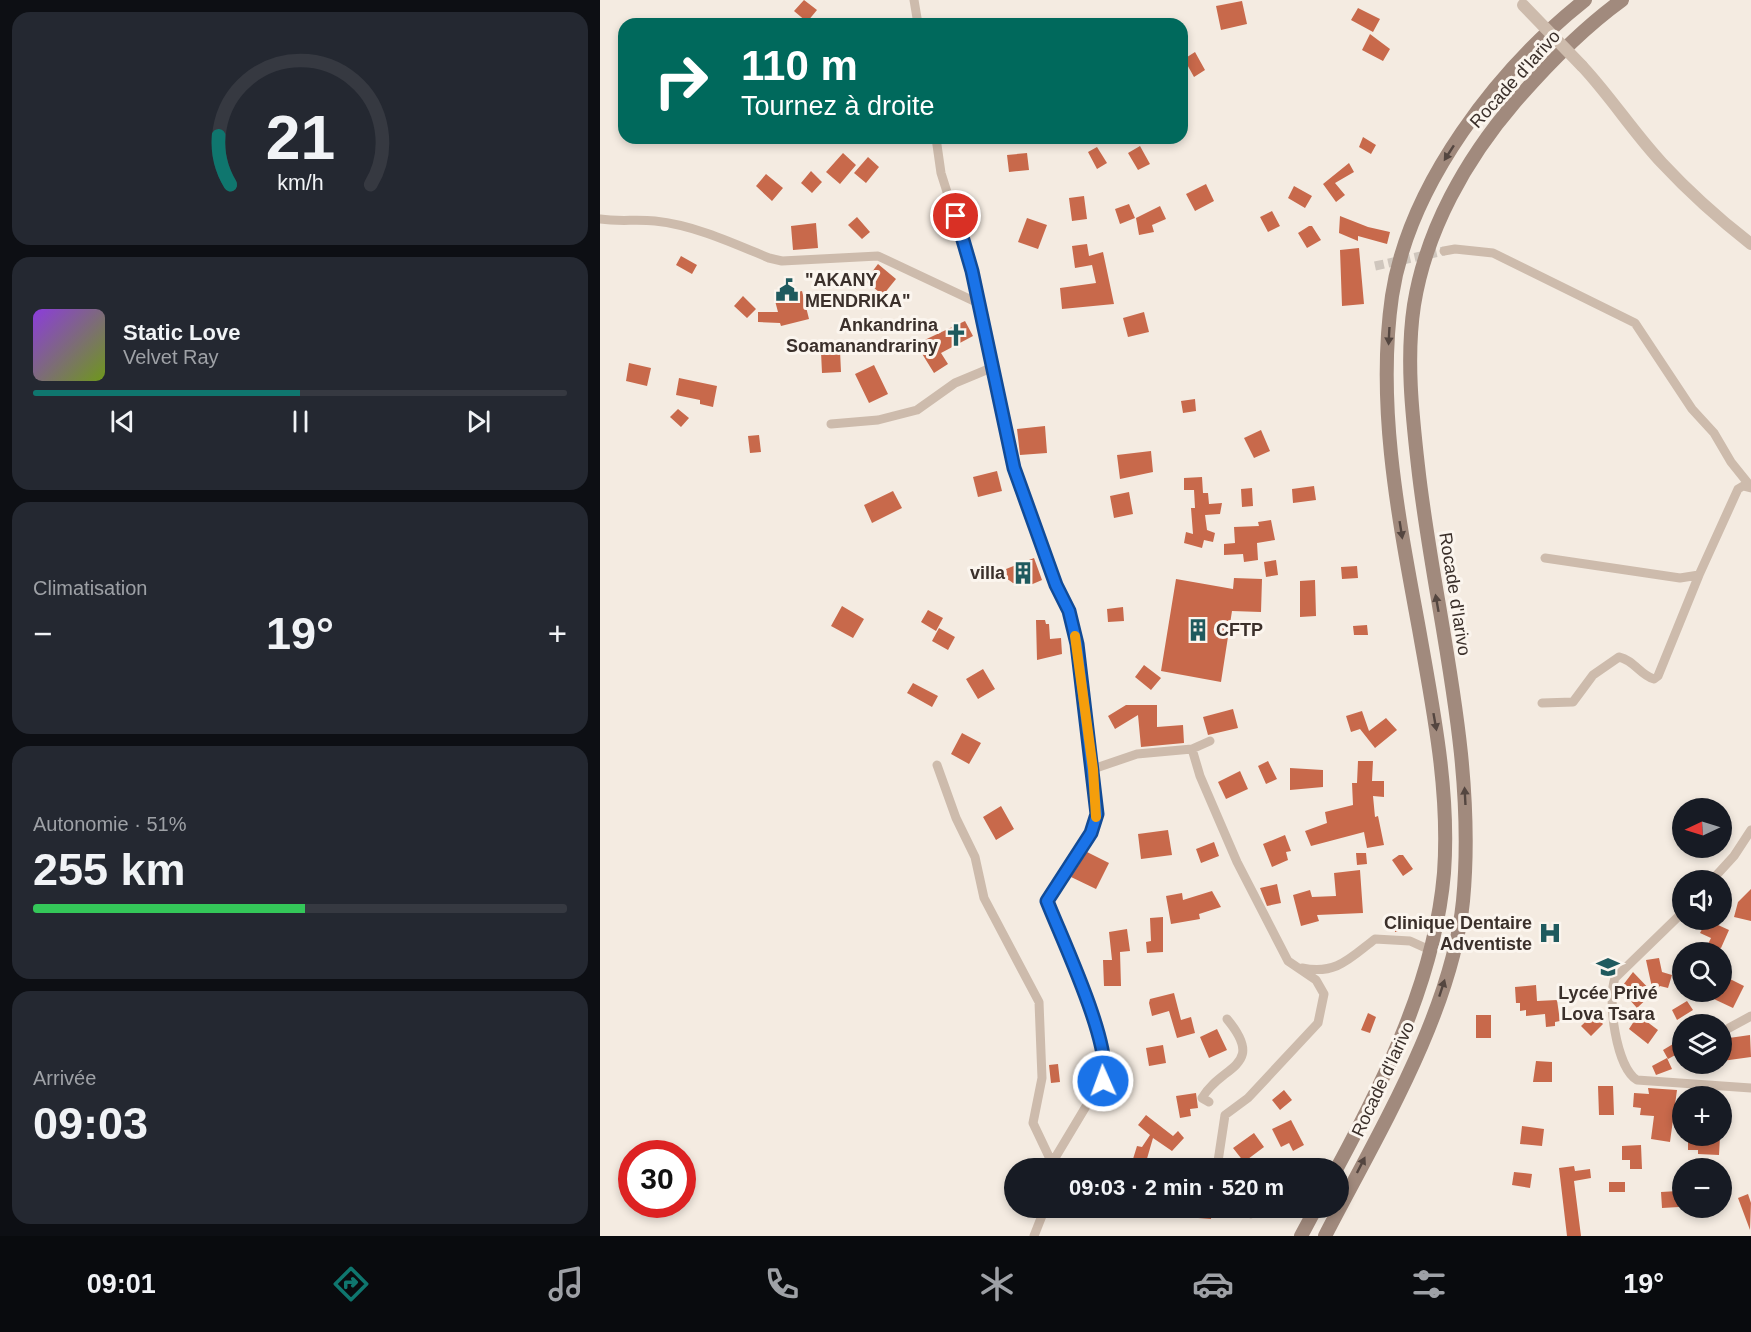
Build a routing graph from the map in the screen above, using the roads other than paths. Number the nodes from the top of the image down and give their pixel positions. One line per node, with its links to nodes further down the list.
1 (914, 0): 5 (street)
2 (1585, 0): 24 (main road, Rocade d'Iarivo, one-way to 24)
3 (1622, 0): 39 (main road, Rocade d'Iarivo, one-way to 3)
4 (1521, 2): 8 (street, bridge)
5 (917, 18)
6 (937, 144): 10 (street)
7 (600, 219): 10 (street)
8 (1751, 244)
9 (1444, 251): 13 (street)
10 (978, 303): 11 (street)
11 (991, 368): 12 (street); 20 (street)
12 (831, 424)
13 (1751, 487): 15 (street)
14 (1545, 558): 15 (street)
15 (1699, 575): 16 (street)
16 (1542, 703)
17 (1210, 741): 18 (street)
18 (1192, 749): 20 (street); 25 (street)
19 (937, 765): 31 (street)
20 (1093, 769): 32 (street)
21 (1751, 830): 22 (street)
22 (1721, 870)
23 (1672, 923): 29 (street)
24 (1430, 950): 25 (street); 34 (main road, Rocade d'Iarivo)
25 (1296, 967): 33 (street)
26 (1751, 1016): 28 (street)
27 (1227, 1019): 30 (street)
28 (1732, 1026)
29 (1751, 1088)
30 (1209, 1102)
31 (1048, 1158)
32 (1057, 1158)
33 (1219, 1158)
34 (1342, 1158)
35 (1041, 1218): 37 (street)
36 (1311, 1218): 38 (main road)
37 (1034, 1236)
38 (1301, 1236)
39 (1325, 1236)

